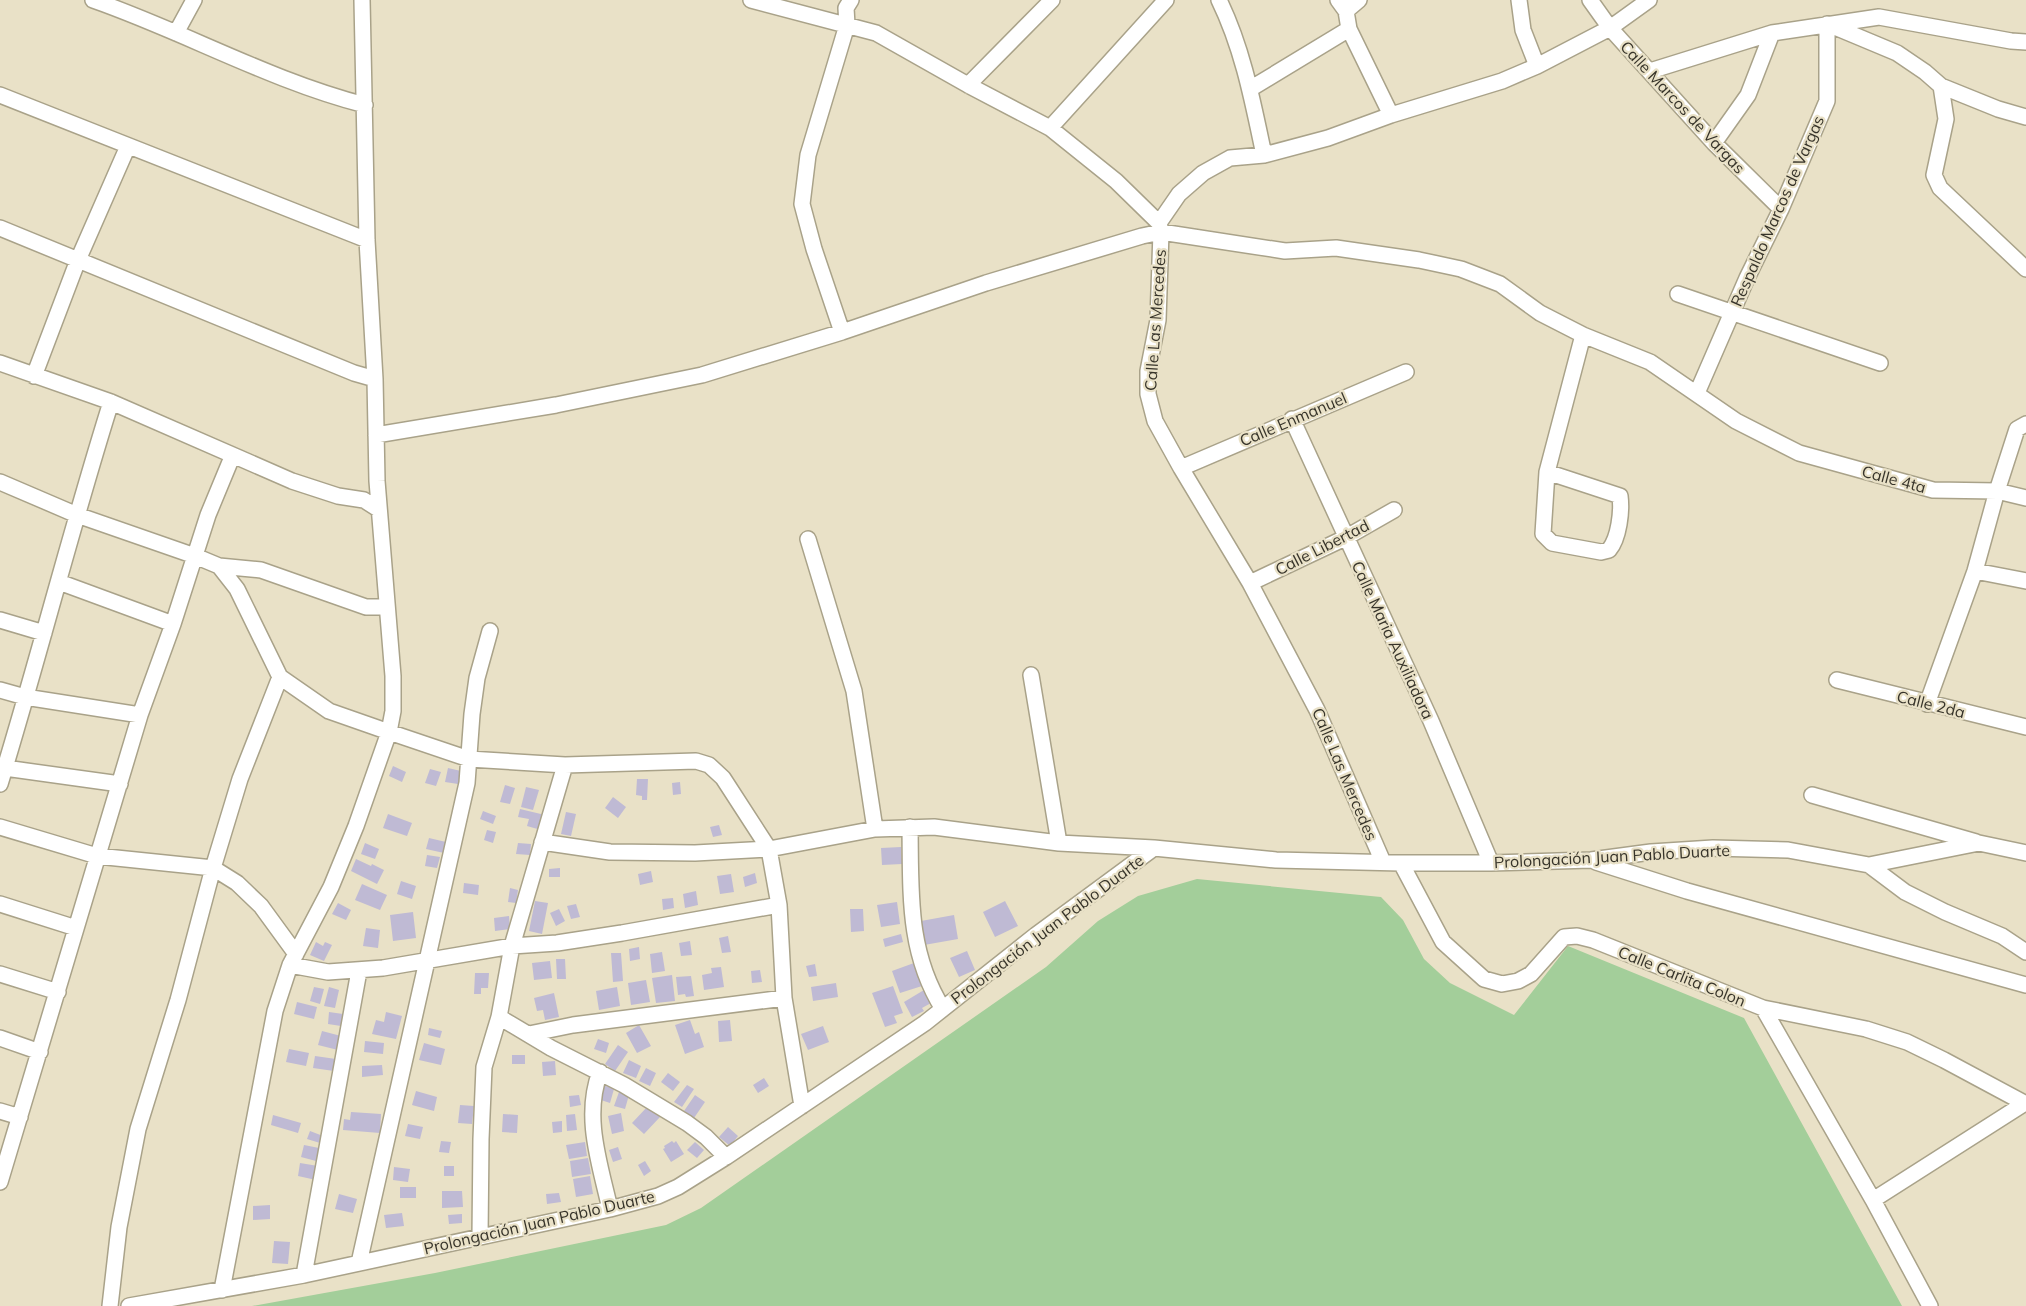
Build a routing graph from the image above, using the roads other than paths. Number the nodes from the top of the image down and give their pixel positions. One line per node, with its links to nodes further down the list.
1 (93, 0): 18 (street)
2 (194, 0): 18 (street)
3 (362, 0): 27 (street)
4 (752, 0): 15 (street)
5 (851, 0): 15 (street)
6 (1166, 0): 30 (street)
7 (1219, 0): 25 (street)
8 (1359, 0): 13 (street)
9 (1519, 0): 21 (street)
10 (1590, 0): 16 (street, Calle Marcos de Vargas)
11 (1649, 0): 16 (street)
12 (1046, 2): 23 (street)
13 (1342, 5): 17 (street)
14 (1827, 24): 19 (street); 20 (street); 24 (street); 34 (street, Respaldo Marcos de Vargas)
15 (847, 25): 23 (street); 42 (street)
16 (1610, 28): 21 (street); 22 (street, Calle Marcos de Vargas)
17 (1349, 29): 25 (street); 28 (street)
18 (176, 33): 27 (street)
19 (1772, 33): 22 (street); 31 (street)
20 (2026, 42)
21 (1537, 66): 28 (street)
22 (1650, 71): 31 (street, Calle Marcos de Vargas)
23 (969, 86): 30 (street)
24 (1941, 86): 29 (street); 39 (street)
25 (1250, 89): 33 (street)
26 (0, 95): 32 (street)
27 (364, 105): 37 (street)
28 (1391, 115): 33 (street)
29 (2026, 117)
30 (1050, 129): 35 (street)
31 (1714, 143): 34 (street, Calle Marcos de Vargas)
32 (128, 146): 37 (street); 38 (street)
33 (1264, 155): 35 (street)
34 (1781, 209): 41 (street, Respaldo Marcos de Vargas)
35 (1160, 227): 42 (street); 43 (street, Calle 4ta); 55 (street, Calle Las Mercedes)
36 (0, 228): 38 (street)
37 (367, 240): 48 (street)
38 (78, 260): 47 (street); 48 (street)
39 (2026, 269)
40 (1678, 294): 41 (street)
41 (1731, 314): 44 (street); 49 (street, Respaldo Marcos de Vargas)
42 (842, 332): 53 (street)
43 (1583, 335): 49 (street, Calle 4ta); 56 (street)
44 (1880, 363)
45 (1, 368): 47 (street)
46 (1406, 372): 51 (street, Calle Enmanuel)
47 (34, 375): 50 (street)
48 (375, 379): 53 (street)
49 (1697, 393): 59 (street, Calle 4ta)
50 (111, 402): 54 (street); 64 (street)
51 (1292, 419): 55 (street, Calle Enmanuel); 65 (street, Calle Maria Auxiliadora)
52 (2026, 423): 59 (street)
53 (376, 435): 57 (street)
54 (232, 457): 61 (street); 67 (street)
55 (1181, 468): 72 (street, Calle Las Mercedes)
56 (1547, 472): 56 (street)
57 (377, 481): 61 (street); 62 (street)
58 (0, 482): 64 (street)
59 (1997, 490): 60 (street, Calle 4ta); 69 (street)
60 (2026, 498)
61 (364, 500): 62 (street)
62 (378, 510): 73 (street)
63 (1394, 510): 65 (street, Calle Libertad)
64 (77, 515): 67 (street); 70 (street)
65 (1345, 538): 72 (street, Calle Libertad); 106 (street, Calle Maria Auxiliadora)
66 (808, 539): 95 (street)
67 (195, 556): 68 (street); 75 (street)
68 (219, 566): 73 (street); 79 (street)
69 (1975, 571): 71 (street); 83 (street)
70 (59, 582): 75 (street); 77 (street)
71 (2026, 582)
72 (1250, 583): 104 (street, Calle Las Mercedes)
73 (387, 607): 86 (street)
74 (0, 620): 77 (street)
75 (173, 624): 84 (street)
76 (490, 631): 87 (street)
77 (44, 633): 82 (street)
78 (1030, 675): 97 (street)
79 (280, 677): 86 (street); 108 (street)
80 (1837, 680): 83 (street, Calle 2da)
81 (0, 690): 82 (street)
82 (25, 697): 84 (street); 89 (street)
83 (1927, 704): 85 (street, Calle 2da)
84 (140, 715): 91 (street)
85 (2026, 727)
86 (389, 732): 87 (street); 114 (street)
87 (470, 759): 88 (street); 115 (street)
88 (565, 765): 96 (street); 100 (street)
89 (5, 768): 90 (street); 91 (street)
90 (0, 784)
91 (120, 784): 102 (street)
92 (1812, 795): 98 (street)
93 (0, 827): 102 (street)
94 (909, 827): 95 (street); 97 (street); 122 (street)
95 (875, 829): 100 (street)
96 (542, 842): 100 (street); 112 (street)
97 (1059, 843): 99 (street)
98 (1979, 843): 101 (street, Prolongación Juan Pablo Duarte); 107 (street, Prolongación Juan Pablo Duarte)
99 (1154, 848): 104 (street, Prolongación Juan Pablo Duarte); 122 (street, Prolongación Juan Pablo Duarte)
100 (769, 849): 110 (street)
101 (2026, 853)
102 (98, 855): 108 (street); 111 (street)
103 (1591, 860): 106 (street, Prolongación Juan Pablo Duarte); 107 (street, Prolongación Juan Pablo Duarte); 118 (street)
104 (1383, 862): 105 (street, Prolongación Juan Pablo Duarte)
105 (1401, 862): 106 (street, Prolongación Juan Pablo Duarte); 121 (street, Calle Carlita Colon)
106 (1491, 863)
107 (1869, 865): 113 (street)
108 (213, 868): 114 (street); 140 (street)
109 (0, 904): 111 (street)
110 (779, 906): 112 (street); 120 (street)
111 (76, 928): 119 (street)
112 (512, 946): 115 (street); 123 (street)
113 (2026, 952)
114 (293, 960): 116 (street); 139 (street)
115 (428, 961): 116 (street); 137 (street)
116 (359, 971): 138 (street)
117 (0, 974): 119 (street)
118 (2026, 985)
119 (58, 992): 126 (street)
120 (784, 998): 124 (street); 129 (street)
121 (1763, 1008): 128 (street, Calle Carlita Colon); 134 (street)
122 (943, 1009): 129 (street, Prolongación Juan Pablo Duarte)
123 (499, 1017): 124 (street); 136 (street)
124 (529, 1034): 127 (street)
125 (0, 1038): 126 (street)
126 (40, 1052): 131 (street)
127 (600, 1072): 132 (street); 135 (street)
128 (2025, 1104): 134 (street)
129 (802, 1106): 132 (street, Prolongación Juan Pablo Duarte)
130 (0, 1111): 131 (street)
131 (20, 1117): 133 (street)
132 (726, 1157): 135 (street, Prolongación Juan Pablo Duarte)
133 (0, 1179)
134 (1873, 1200): 142 (street)
135 (610, 1209): 136 (street, Prolongación Juan Pablo Duarte)
136 (480, 1237): 137 (street, Prolongación Juan Pablo Duarte)
137 (359, 1263): 138 (street, Prolongación Juan Pablo Duarte)
138 (304, 1275): 139 (street, Prolongación Juan Pablo Duarte)
139 (222, 1290): 141 (street, Prolongación Juan Pablo Duarte)
140 (110, 1306)
141 (129, 1306)
142 (1930, 1306)

